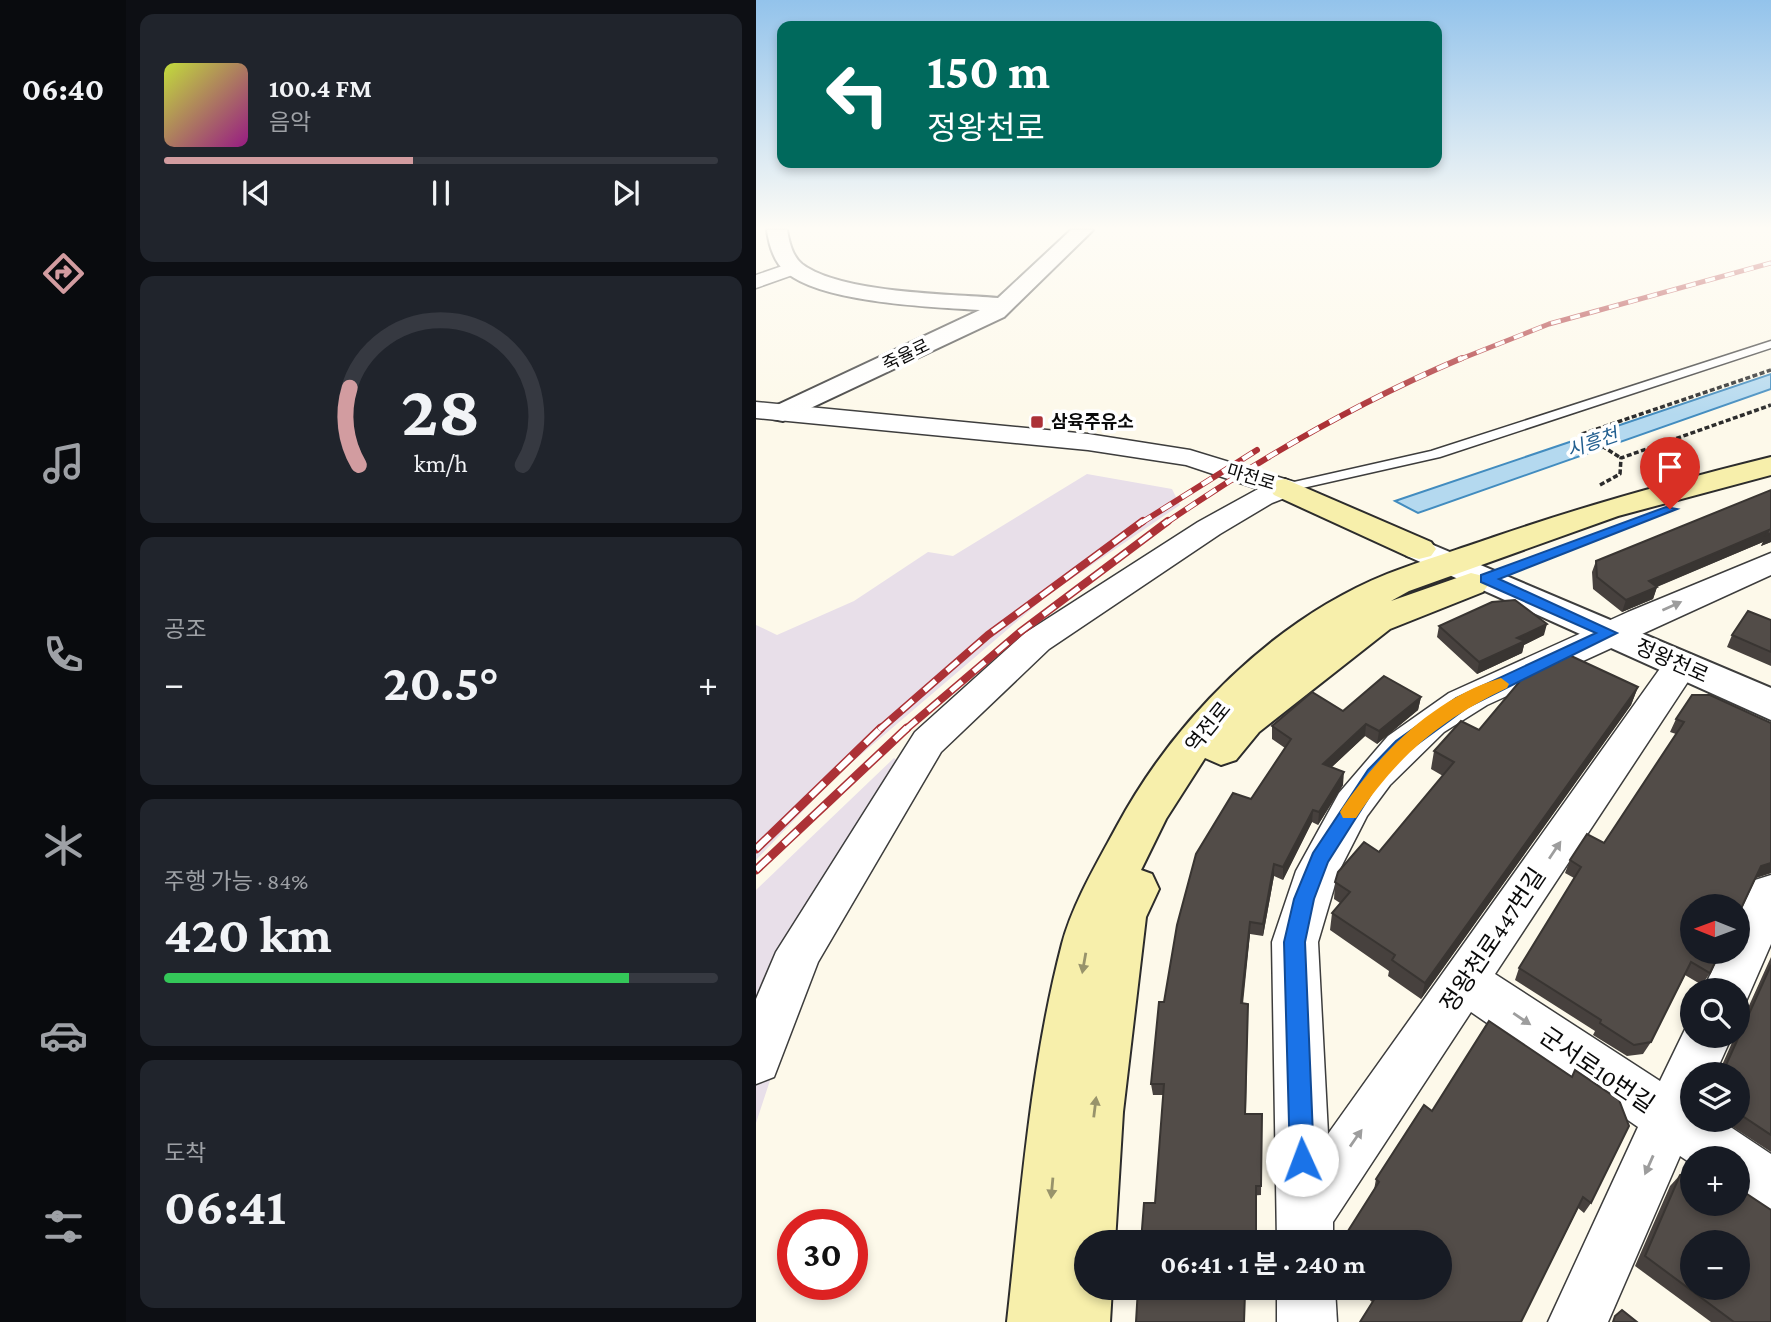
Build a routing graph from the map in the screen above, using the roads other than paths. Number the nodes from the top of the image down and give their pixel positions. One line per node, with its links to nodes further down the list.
1 (871, 292): 3 (street)
2 (1017, 292): 3 (street, 죽율로)
3 (1003, 305): 6 (street, 죽율로)
4 (1771, 344): 9 (lane, 마전로)
5 (756, 410): 6 (street, 마전로)
6 (783, 414): 7 (street); 9 (street, 마전로)
7 (756, 428)
8 (1771, 466): 10 (main road, 역전로)
9 (1285, 488): 10 (main road); 19 (street)
10 (1452, 563): 12 (street, 정왕천로); 26 (main road, 역전로, one-way to 26); 27 (main road, 역전로, one-way to 10)
11 (1761, 575): 12 (street, one-way to 11)
12 (1609, 633): 13 (street, 정왕천로); 24 (street)
13 (1681, 665): 14 (street, 정왕천로); 17 (street, 정왕천로447번길, one-way to 13)
14 (1771, 705)
15 (1771, 894): 16 (street)
16 (1732, 978)
17 (1465, 981): 20 (street, 군서로10번길, one-way to 20); 24 (street, 정왕천로447번길, one-way to 17)
18 (1702, 1048): 20 (street)
19 (756, 1059)
20 (1670, 1118): 21 (street, 군서로10번길); 29 (street, one-way to 29)
21 (1712, 1146)
22 (1750, 1172): 23 (street)
23 (1771, 1186)
24 (1304, 1229)
25 (1306, 1300): 28 (street)
26 (1040, 1322)
27 (1077, 1322)
28 (1307, 1322)
29 (1578, 1322)

